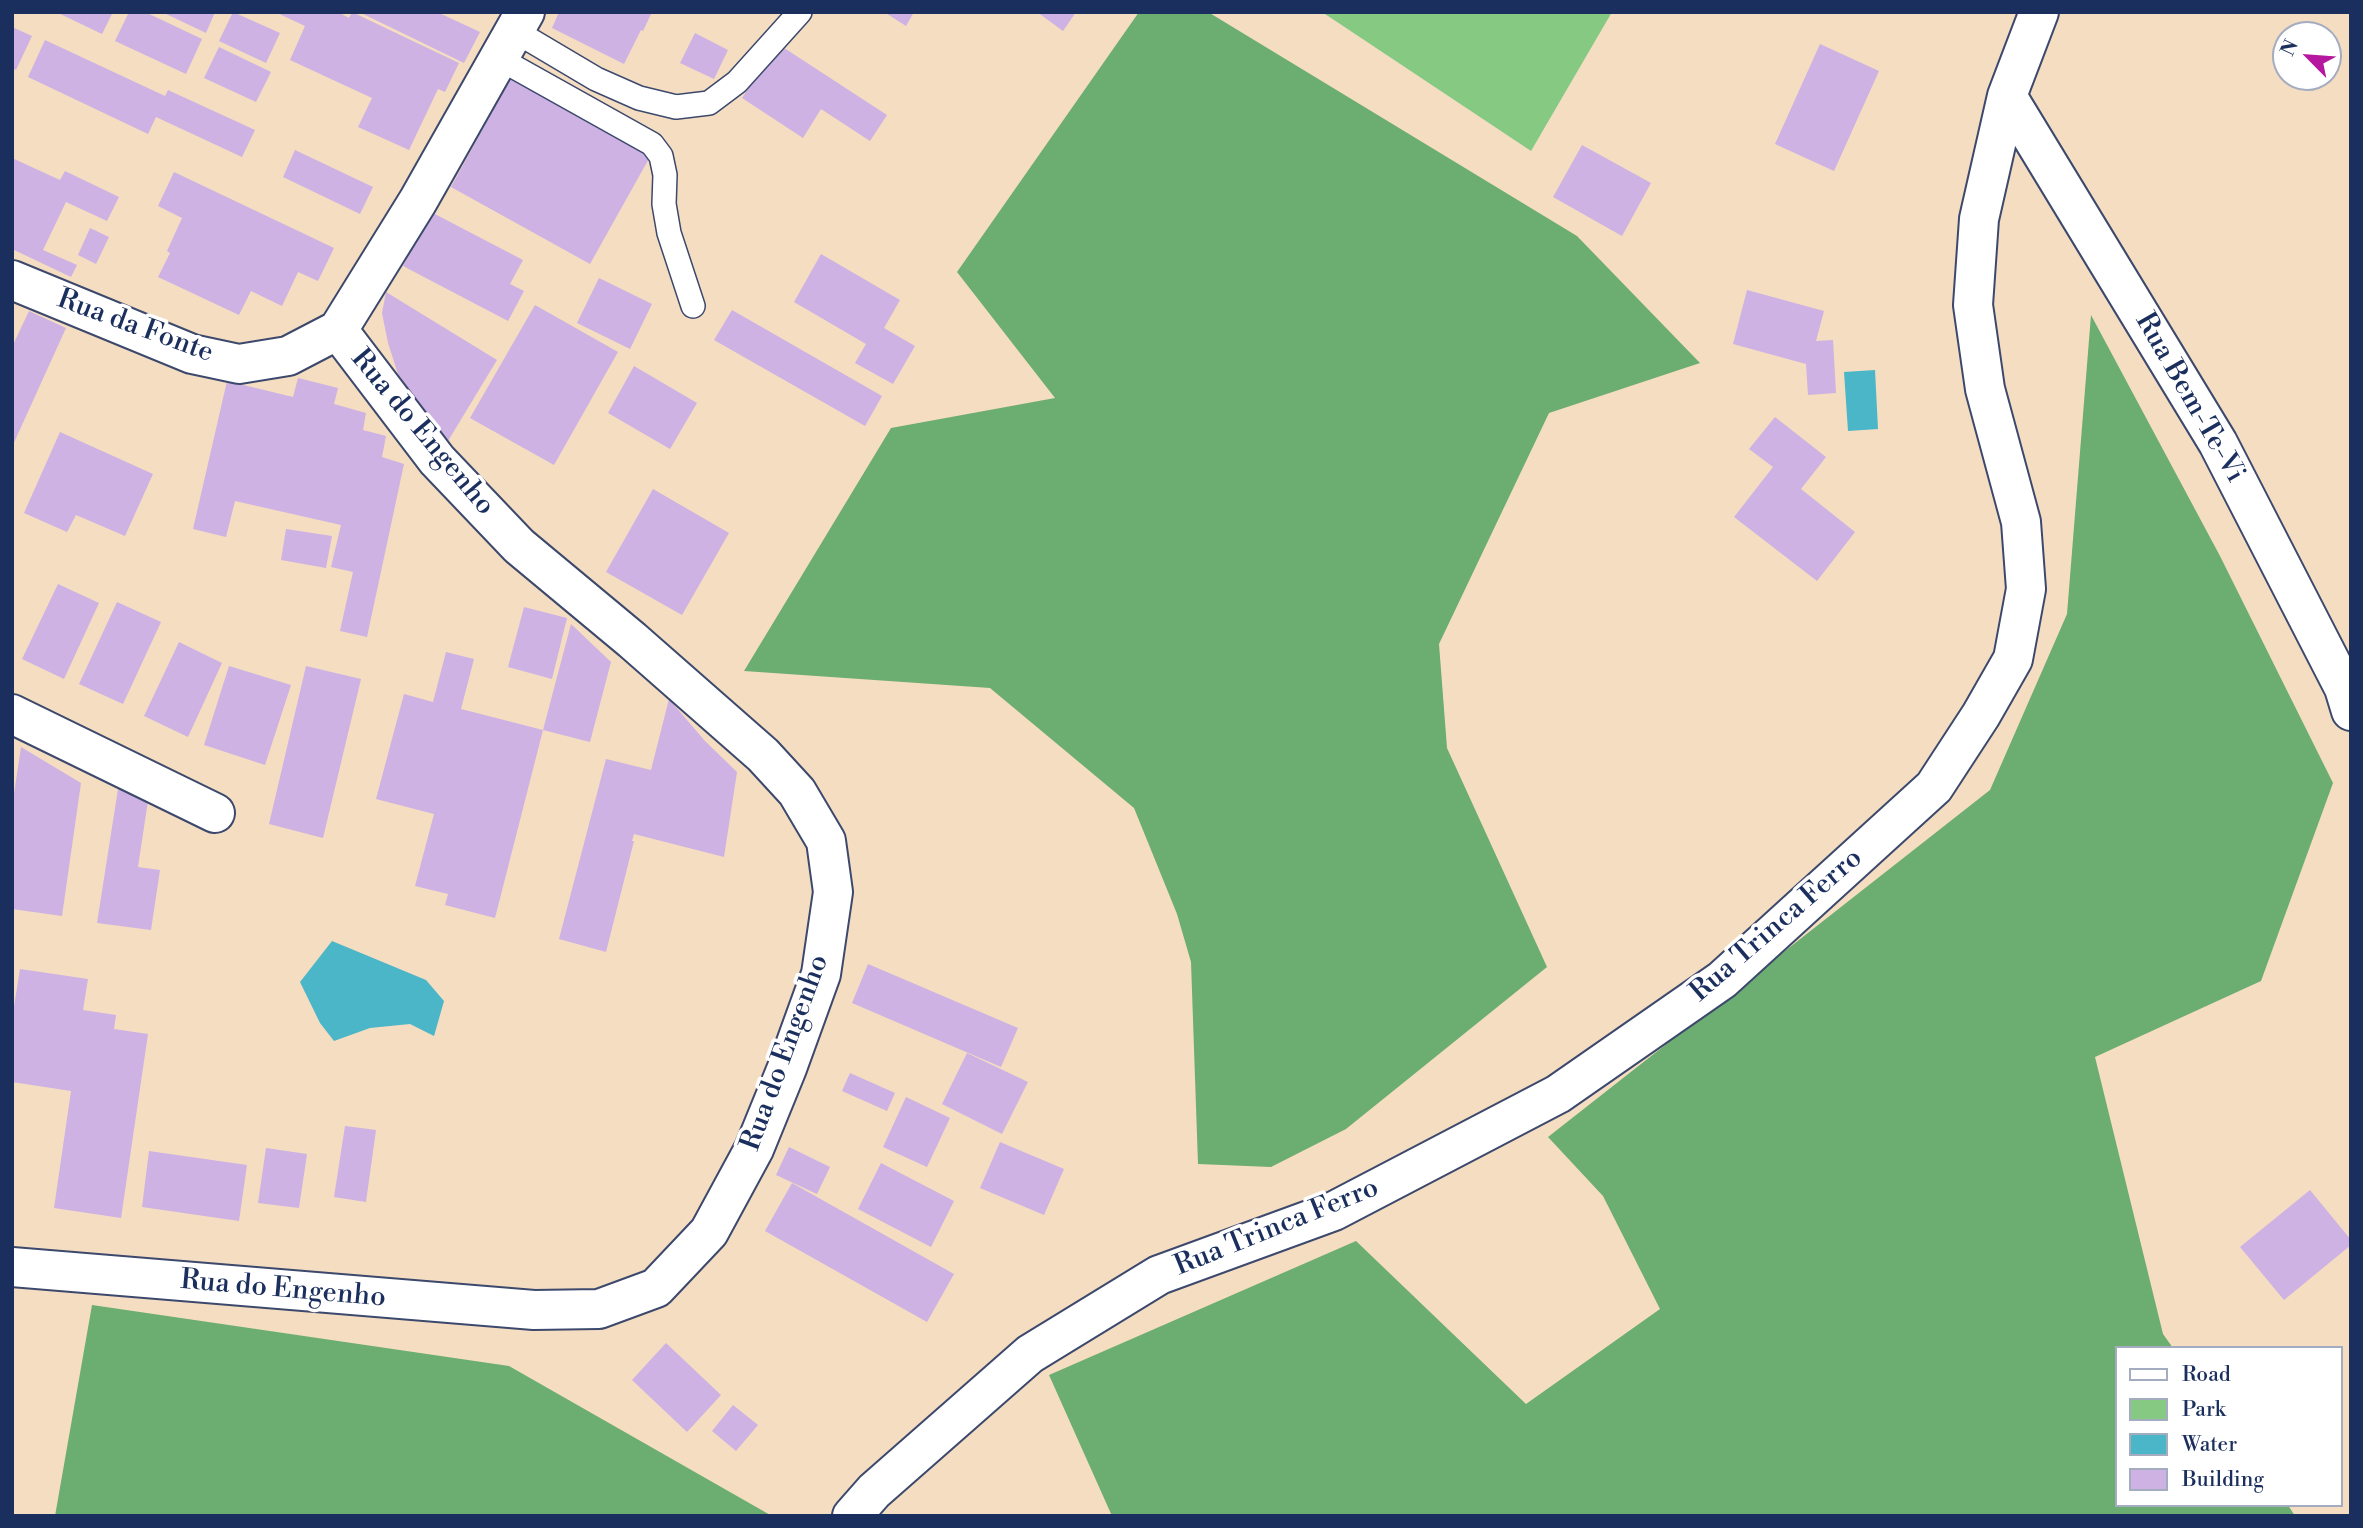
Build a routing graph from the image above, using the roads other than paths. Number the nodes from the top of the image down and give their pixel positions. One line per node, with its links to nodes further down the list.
1 (800, 12): 3 (lane)
2 (2039, 12): 4 (street, Rua Trinca Ferro)
3 (514, 34): 6 (lane); 7 (street, Rua do Engenho)
4 (2007, 96): 8 (street, Rua Bem-Te-Vi); 12 (street, Rua Trinca Ferro)
5 (12, 280): 7 (street, Rua da Fonte)
6 (693, 306)
7 (338, 330): 11 (street, Rua do Engenho)
8 (2351, 711)
9 (12, 714): 10 (street)
10 (215, 813)
11 (12, 1267)
12 (852, 1516)

